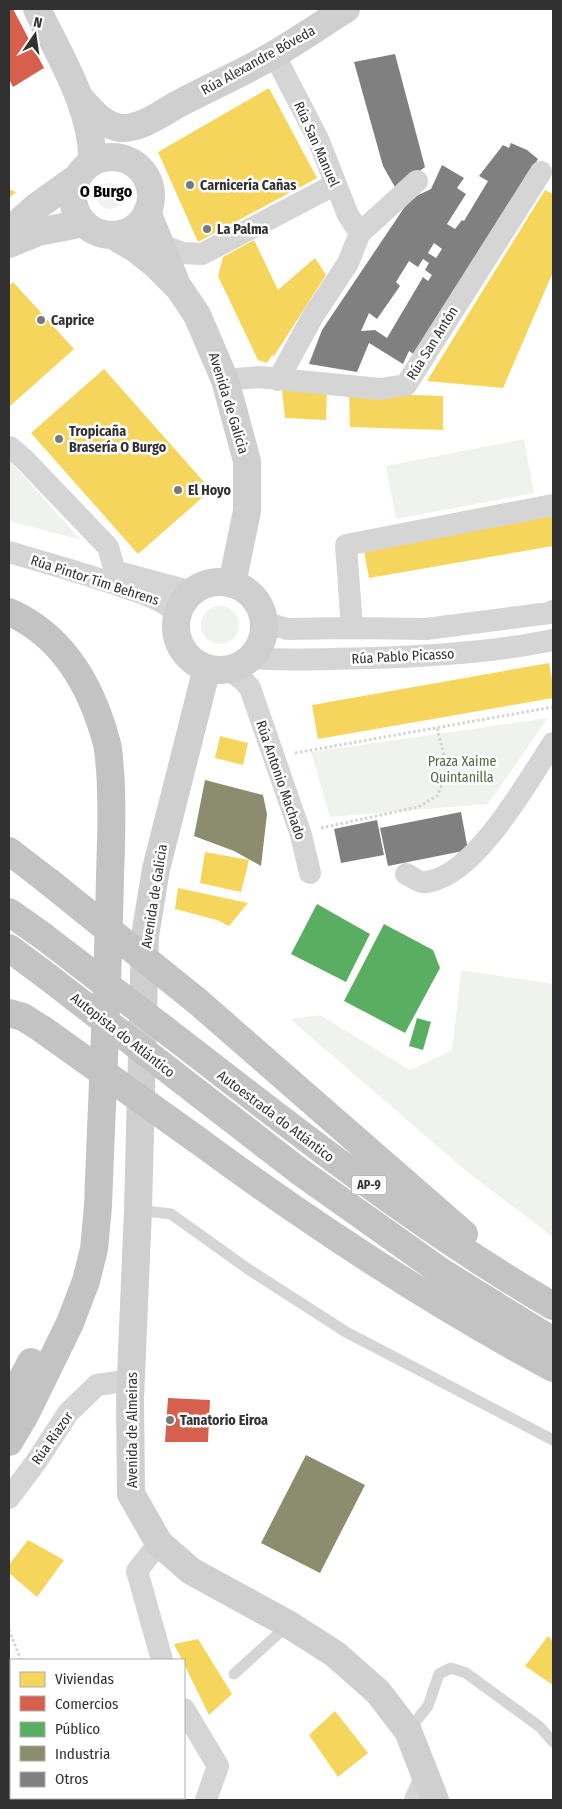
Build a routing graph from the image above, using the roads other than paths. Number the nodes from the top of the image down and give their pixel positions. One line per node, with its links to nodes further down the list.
1 (37, 9): 4 (main road)
2 (346, 9): 3 (main road, Rúa Alexandre Bóveda)
3 (274, 54): 5 (main road, Rúa Alexandre Bóveda); 10 (street, Rúa San Manuel)
4 (79, 98): 5 (main road, Rúa Alexandre Bóveda); 6 (main road)
5 (169, 109): 8 (main road)
6 (85, 170): 8 (main road); 12 (main road); 13 (main road)
7 (541, 172): 20 (street, Rúa San Antón)
8 (144, 174): 11 (main road)
9 (417, 181): 14 (street)
10 (336, 184): 14 (street, Rúa San Manuel); 17 (street)
11 (147, 212): 15 (main road); 17 (main road)
12 (84, 223): 15 (main road); 16 (main road)
13 (9, 231)
14 (360, 233): 20 (street)
15 (112, 235): 18 (main road)
16 (9, 244)
17 (161, 245): 18 (main road)
18 (179, 288): 19 (main road, Avenida de Galicia)
19 (224, 380): 20 (street, Rúa San Antón); 24 (main road, Avenida de Galicia)
20 (278, 380)
21 (9, 448): 25 (street, Rúa Pintor Tim Behrens)
22 (553, 505): 30 (street)
23 (9, 552): 28 (street, Rúa Pintor Tim Behrens)
24 (232, 584): 25 (main road); 29 (main road)
25 (193, 592): 28 (main road)
26 (9, 612): 51 (highway)
27 (552, 614): 30 (street, Rúa Pablo Picasso)
28 (178, 615): 33 (main road)
29 (264, 622): 30 (street, Rúa Pablo Picasso); 33 (main road, Avenida de Galicia)
30 (352, 628)
31 (9, 631): 49 (highway)
32 (553, 640): 33 (street, Rúa Pablo Picasso)
33 (238, 664): 34 (street); 34 (street); 42 (main road, Avenida de Galicia)
34 (250, 688): 37 (street, Rúa Antonio Machado)
35 (553, 743): 38 (street)
36 (9, 851): 44 (highway, bridge)
37 (310, 873)
38 (406, 874)
39 (9, 912): 44 (highway, Autoestrada do Atlántico / AP-9, bridge)
40 (9, 948): 46 (highway, Autopista do Atlántico / AP-9, bridge)
41 (9, 1012): 47 (highway, bridge)
42 (139, 1130): 43 (main road, Avenida de Almeiras)
43 (138, 1210): 48 (main road, Avenida de Almeiras); 50 (lane)
44 (497, 1274): 45 (highway, Autoestrada do Atlántico / AP-9)
45 (553, 1306)
46 (553, 1341)
47 (553, 1368)
48 (131, 1380): 52 (street, Rúa Riazor); 53 (main road, Avenida de Almeiras)
49 (9, 1404)
50 (553, 1440)
51 (9, 1442)
52 (9, 1498)
53 (159, 1543): 54 (main road, Avenida de Almeiras); 55 (street)
54 (288, 1624): 56 (lane); 58 (main road, Avenida de Almeiras)
55 (162, 1659)
56 (234, 1674)
57 (185, 1711): 61 (street)
58 (408, 1731): 59 (lane); 60 (main road, Avenida de Almeiras)
59 (553, 1742)
60 (426, 1775): 62 (street); 63 (main road, Avenida de Almeiras)
61 (206, 1800)
62 (415, 1800)
63 (435, 1800)

